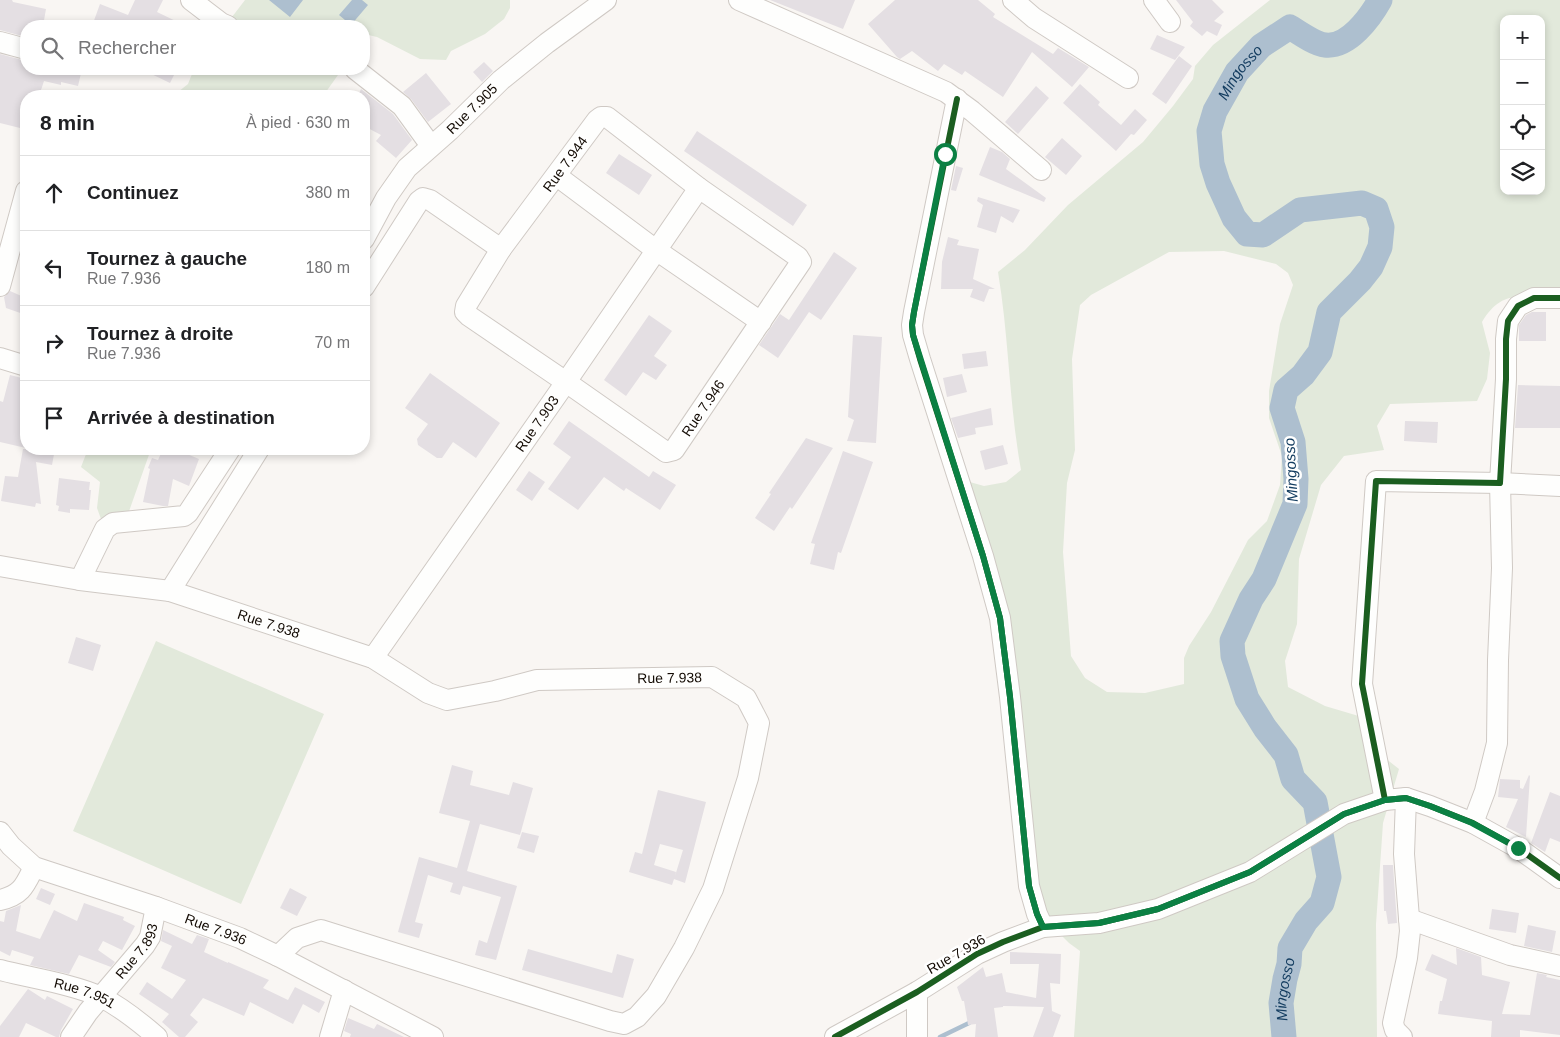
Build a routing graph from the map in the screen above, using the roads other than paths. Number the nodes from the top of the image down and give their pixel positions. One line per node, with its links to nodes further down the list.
1 (190, 0): 6 (street)
2 (606, 0): 13 (street, Rue 7.905)
3 (739, 0): 12 (street)
4 (1013, 0): 11 (street)
5 (1154, 0): 7 (street)
6 (217, 20)
7 (1170, 22)
8 (0, 42): 9 (street)
9 (20, 47)
10 (362, 75): 13 (street)
11 (1128, 78)
12 (957, 99): 14 (street); 46 (street)
13 (431, 146): 18 (street, Rue 7.905)
14 (1041, 170)
15 (557, 176): 16 (street, Rue 7.944); 19 (street, Rue 7.944); 20 (street)
16 (699, 188): 20 (street, Rue 7.903); 21 (street, Rue 7.944)
17 (20, 213): 23 (street)
18 (370, 228)
19 (501, 249): 22 (street); 28 (street, Rue 7.944)
20 (656, 250): 25 (street); 28 (street, Rue 7.903)
21 (798, 257): 25 (street, Rue 7.946)
22 (370, 278)
23 (0, 286)
24 (1560, 298): 31 (street)
25 (761, 322): 28 (street, Rue 7.946)
26 (0, 358): 27 (street)
27 (20, 364)
28 (566, 382): 36 (street, Rue 7.903)
29 (226, 455): 34 (street)
30 (255, 455): 35 (street)
31 (1500, 483): 32 (street); 38 (street); 39 (street)
32 (1560, 486)
33 (0, 566): 34 (street, Rue 7.938)
34 (80, 580): 35 (street, Rue 7.938)
35 (170, 591): 36 (street, Rue 7.938)
36 (372, 658): 47 (street, Rue 7.938)
37 (1406, 798): 38 (street, Rue 7.936); 39 (street, Rue 7.936); 45 (street)
38 (1385, 800): 46 (street, Rue 7.936)
39 (1472, 823): 42 (street, Rue 7.936)
40 (0, 832): 41 (street, Rue 7.936)
41 (34, 867): 43 (street); 44 (street, Rue 7.936)
42 (1560, 878)
43 (0, 900)
44 (156, 907): 47 (street, Rue 7.936); 52 (street, Rue 7.893)
45 (1409, 918): 48 (street); 59 (street)
46 (1043, 927): 51 (street, Rue 7.936)
47 (278, 956): 50 (street, Rue 7.936)
48 (1560, 966)
49 (0, 970): 52 (street, Rue 7.951)
50 (344, 990): 55 (street); 56 (street, Rue 7.936)
51 (917, 992): 57 (street, Rue 7.936); 58 (street)
52 (101, 997): 53 (street, Rue 7.893); 54 (street, Rue 7.951)
53 (71, 1037)
54 (157, 1037)
55 (330, 1037)
56 (433, 1037)
57 (835, 1037)
58 (918, 1037)
59 (1402, 1037)

